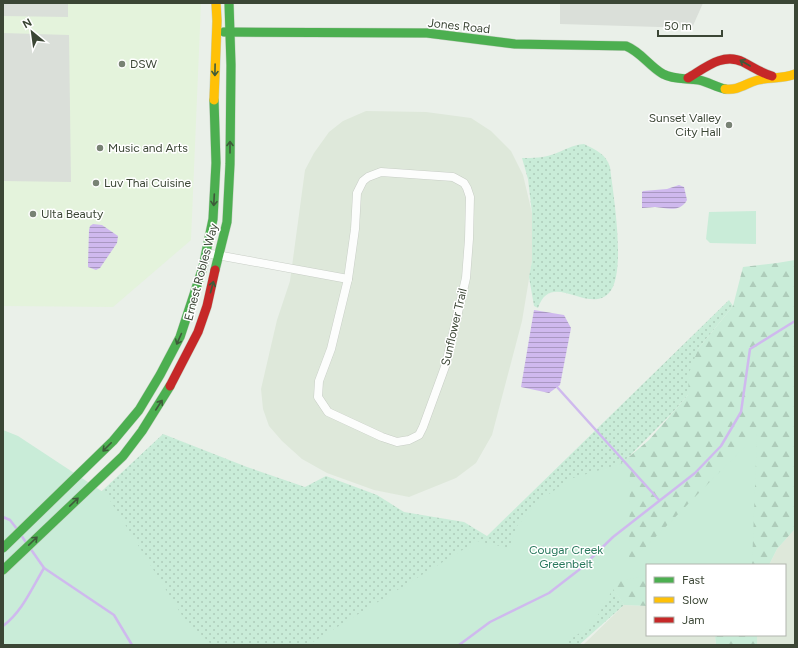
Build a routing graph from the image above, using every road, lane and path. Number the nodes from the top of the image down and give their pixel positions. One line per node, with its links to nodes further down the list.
1 (216, 3): 3 (street, Ernest Robles Way)
2 (229, 3): 4 (street, Ernest Robles Way)
3 (216, 31): 4 (street, Jones Road); 8 (street, Ernest Robles Way, one-way to 8)
4 (230, 32): 6 (street, Jones Road); 9 (street, Ernest Robles Way, one-way to 4)
5 (795, 74): 7 (street, Jones Road)
6 (688, 78): 7 (street, Jones Road); 7 (street, one-way to 6)
7 (780, 78)
8 (206, 253): 9 (street); 11 (street, Ernest Robles Way, one-way to 11)
9 (219, 255): 10 (street); 12 (street, Ernest Robles Way, one-way to 9)
10 (348, 279): 10 (street, Sunflower Trail)
11 (6, 545)
12 (3, 570)

